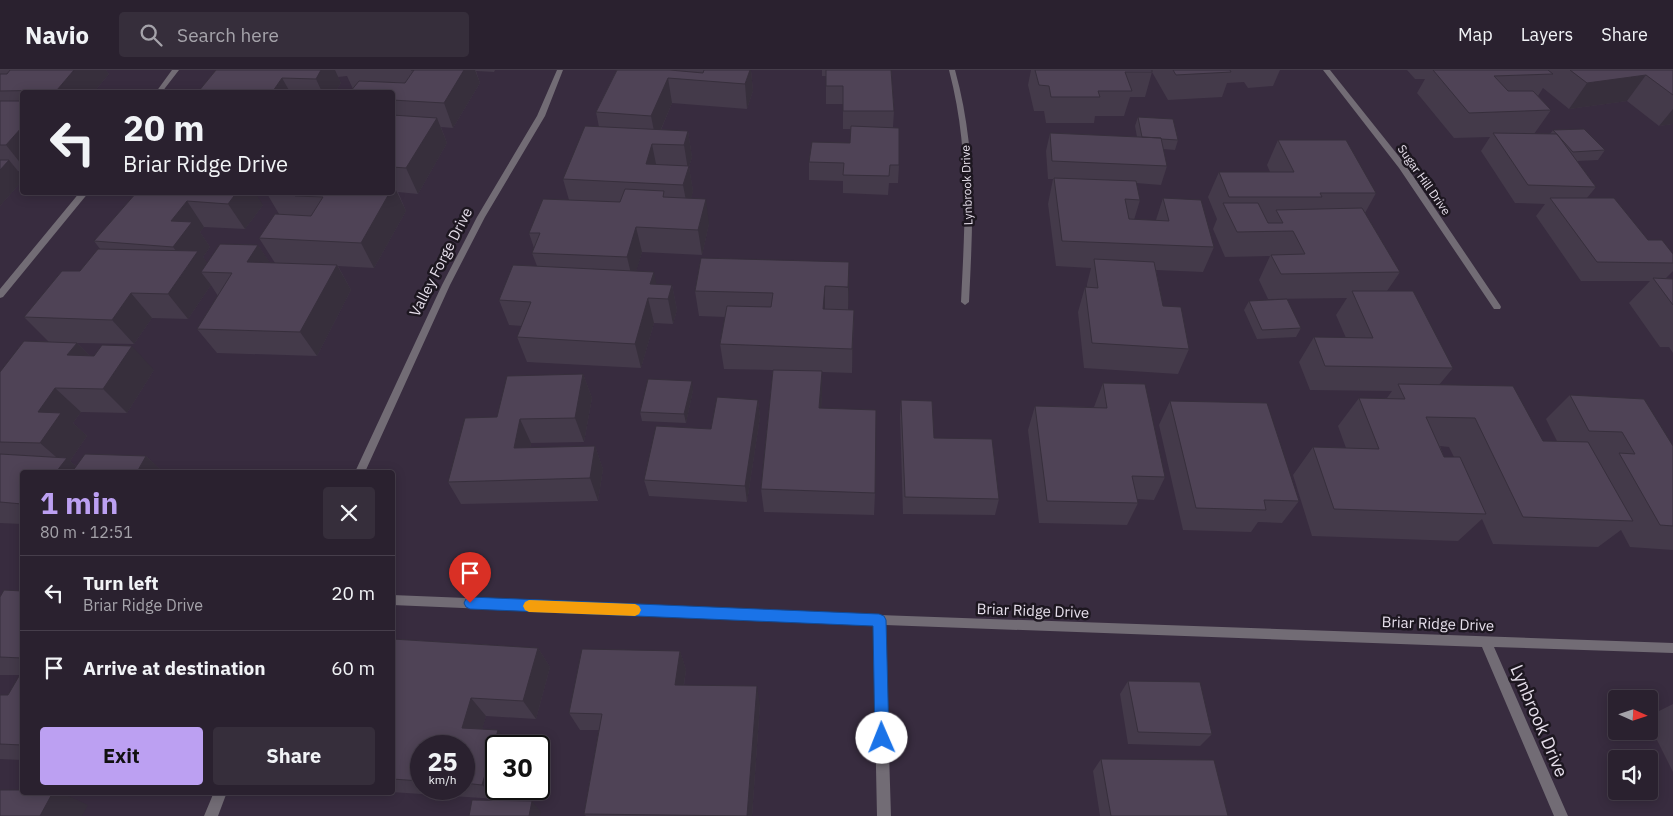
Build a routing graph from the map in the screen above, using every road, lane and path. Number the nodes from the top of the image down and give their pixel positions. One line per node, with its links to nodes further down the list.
1 (176, 70): 5 (street)
2 (560, 70): 10 (street, Valley Forge Drive)
3 (952, 70): 8 (street, Lynbrook Drive)
4 (1326, 70): 9 (street, Sugar Hill Drive)
5 (161, 90)
6 (83, 195): 7 (street)
7 (0, 295)
8 (965, 302)
9 (1497, 307)
10 (361, 470)
11 (395, 600): 12 (street, Briar Ridge Drive)
12 (879, 620): 13 (street, Briar Ridge Drive); 17 (street)
13 (1485, 641): 14 (street, Briar Ridge Drive); 18 (street, Lynbrook Drive)
14 (1673, 648)
15 (220, 795): 16 (street)
16 (212, 816)
17 (884, 816)
18 (1561, 816)

